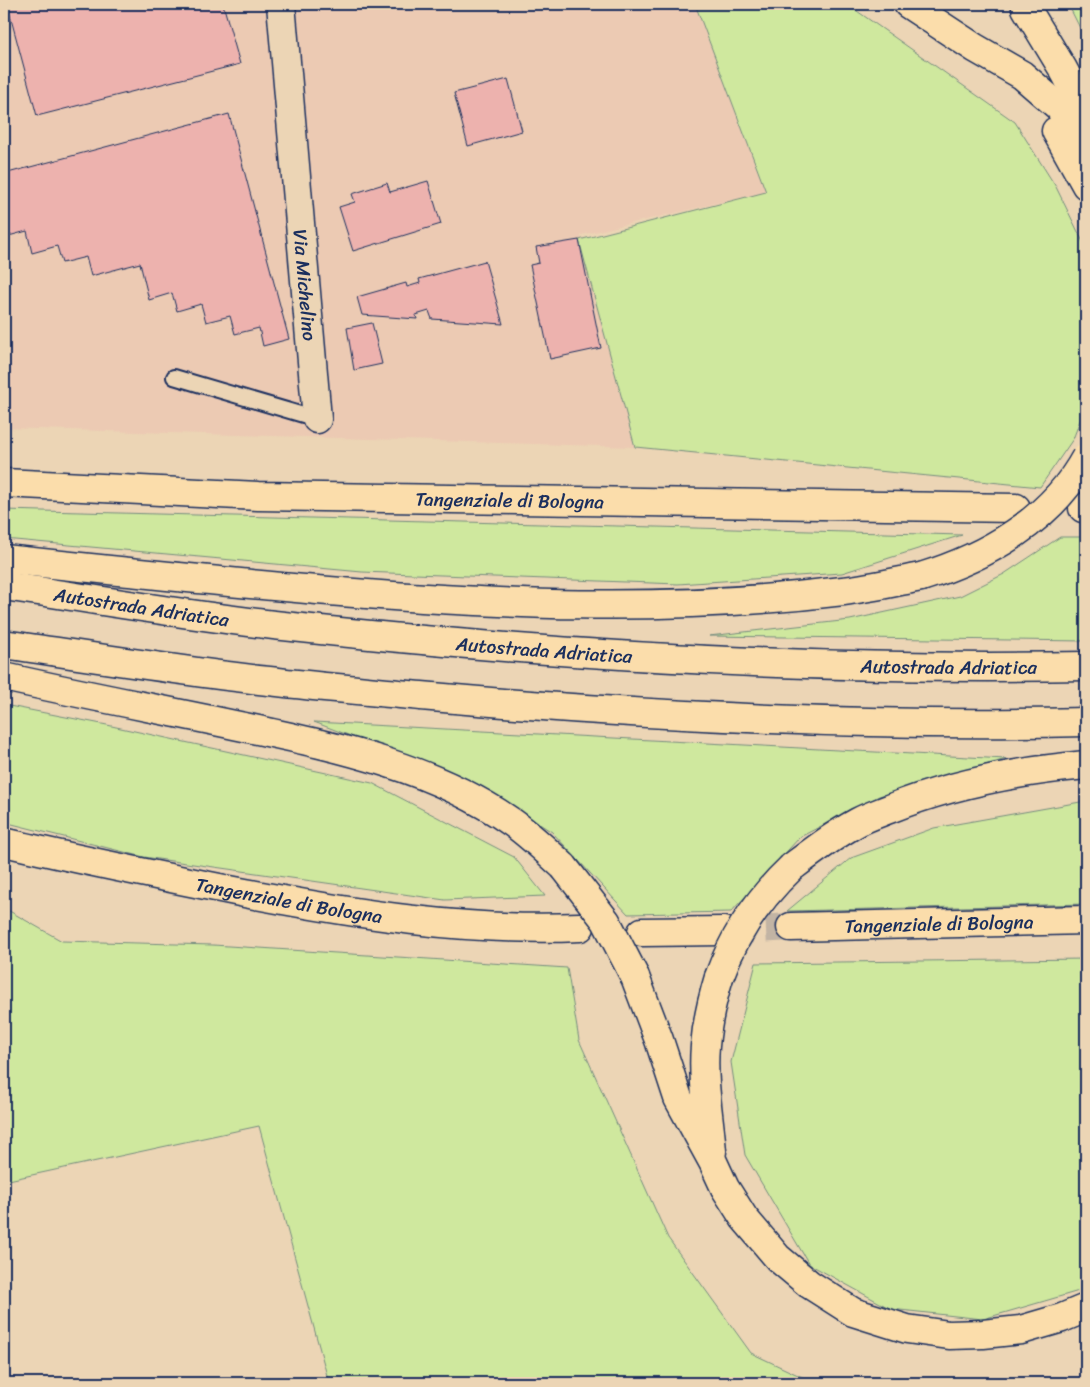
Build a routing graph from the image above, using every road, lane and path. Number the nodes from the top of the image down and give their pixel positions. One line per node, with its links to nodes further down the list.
1 (281, 4): 10 (street, Via Michelino)
2 (908, 4): 4 (highway)
3 (1024, 6): 5 (highway); 6 (highway)
4 (976, 48): 7 (highway); 8 (highway)
5 (1086, 84)
6 (1086, 112)
7 (1086, 148)
8 (1086, 184)
9 (174, 377): 10 (lane, Via Michelino)
10 (317, 419)
11 (1086, 457): 16 (highway, bridge)
12 (4, 479): 14 (highway)
13 (4, 483): 14 (highway, Tangenziale di Bologna)
14 (60, 486): 15 (highway, Tangenziale di Bologna)
15 (1016, 508)
16 (4, 559)
17 (4, 586): 19 (highway, Autostrada Adriatica)
18 (4, 644): 21 (highway)
19 (1086, 666)
20 (4, 677): 29 (highway, bridge)
21 (1086, 722)
22 (1086, 765): 29 (highway, bridge)
23 (4, 842): 25 (highway, Tangenziale di Bologna)
24 (1086, 920): 26 (highway, Tangenziale di Bologna)
25 (580, 927)
26 (791, 927)
27 (724, 931): 28 (highway)
28 (642, 932)
29 (713, 1162): 30 (highway)
30 (1086, 1308)

